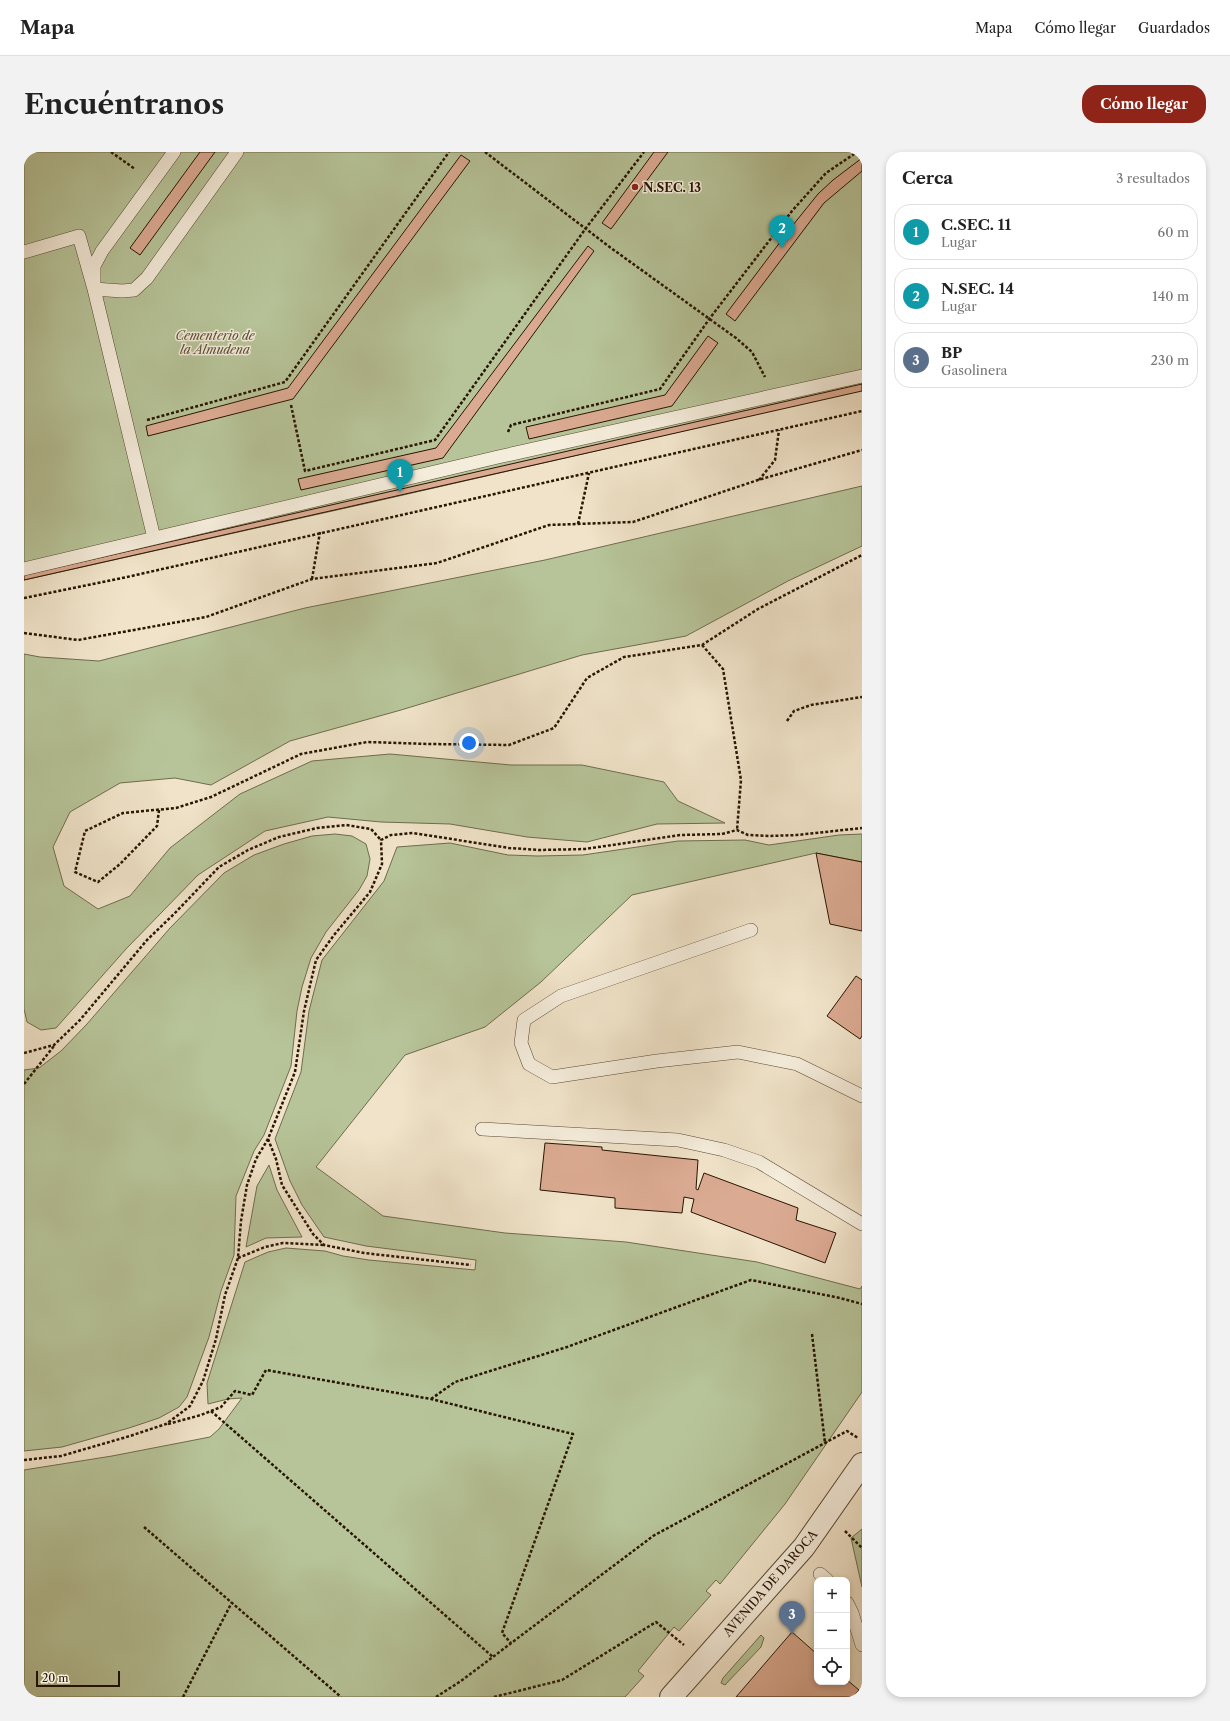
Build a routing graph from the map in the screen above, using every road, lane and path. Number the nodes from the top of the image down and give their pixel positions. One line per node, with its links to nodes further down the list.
1 (112, 152): 8 (path)
2 (174, 152): 8 (lane)
3 (237, 152): 11 (lane)
4 (450, 152): 17 (path)
5 (485, 152): 9 (path)
6 (644, 152): 9 (path)
7 (857, 152): 12 (path)
8 (152, 182): 11 (lane)
9 (586, 228): 12 (path); 15 (path)
10 (24, 252): 11 (lane)
11 (94, 288): 25 (lane)
12 (710, 318): 14 (path); 20 (path)
13 (862, 376): 14 (lane)
14 (774, 396): 20 (lane)
15 (291, 405)
16 (862, 411): 18 (path)
17 (146, 420)
18 (779, 430): 21 (path); 22 (path)
19 (862, 450): 22 (path)
20 (498, 457): 25 (lane)
21 (589, 473): 23 (path); 24 (path)
22 (758, 480): 23 (path)
23 (578, 524): 28 (path)
24 (320, 532): 28 (path); 29 (path)
25 (154, 538): 27 (lane)
26 (862, 555): 31 (path)
27 (24, 569)
28 (312, 580): 30 (path)
29 (24, 598)
30 (24, 633)
31 (702, 645): 34 (path); 36 (path)
32 (862, 697): 33 (path)
33 (787, 721)
34 (159, 810): 34 (path)
35 (862, 828): 36 (path)
36 (737, 830): 37 (path)
37 (381, 840): 39 (path); 46 (path)
38 (751, 930): 44 (lane)
39 (54, 1045): 41 (path); 43 (path)
40 (24, 1049): 41 (path)
41 (28, 1052): 42 (path)
42 (24, 1053)
43 (24, 1084)
44 (862, 1096)
45 (482, 1129): 47 (lane)
46 (268, 1139): 48 (path); 49 (path)
47 (862, 1224)
48 (324, 1245): 49 (path); 50 (path)
49 (238, 1258): 55 (path)
50 (471, 1265)
51 (862, 1304): 53 (path)
52 (812, 1334): 57 (path)
53 (431, 1400): 54 (path); 63 (path)
54 (211, 1411): 55 (path); 65 (path)
55 (166, 1424): 58 (path)
56 (862, 1440): 57 (path)
57 (825, 1443): 63 (path)
58 (24, 1460)
59 (862, 1464): 66 (street, AVENIDA DE DAROCA)
60 (144, 1527): 61 (path)
61 (232, 1602): 67 (path); 68 (path)
62 (850, 1609): 64 (lane)
63 (511, 1643): 65 (path)
64 (862, 1645)
65 (493, 1657): 69 (path)
66 (703, 1660): 70 (path); 71 (street, AVENIDA DE DAROCA)
67 (183, 1697)
68 (341, 1697)
69 (436, 1697)
70 (494, 1697)
71 (671, 1697)

